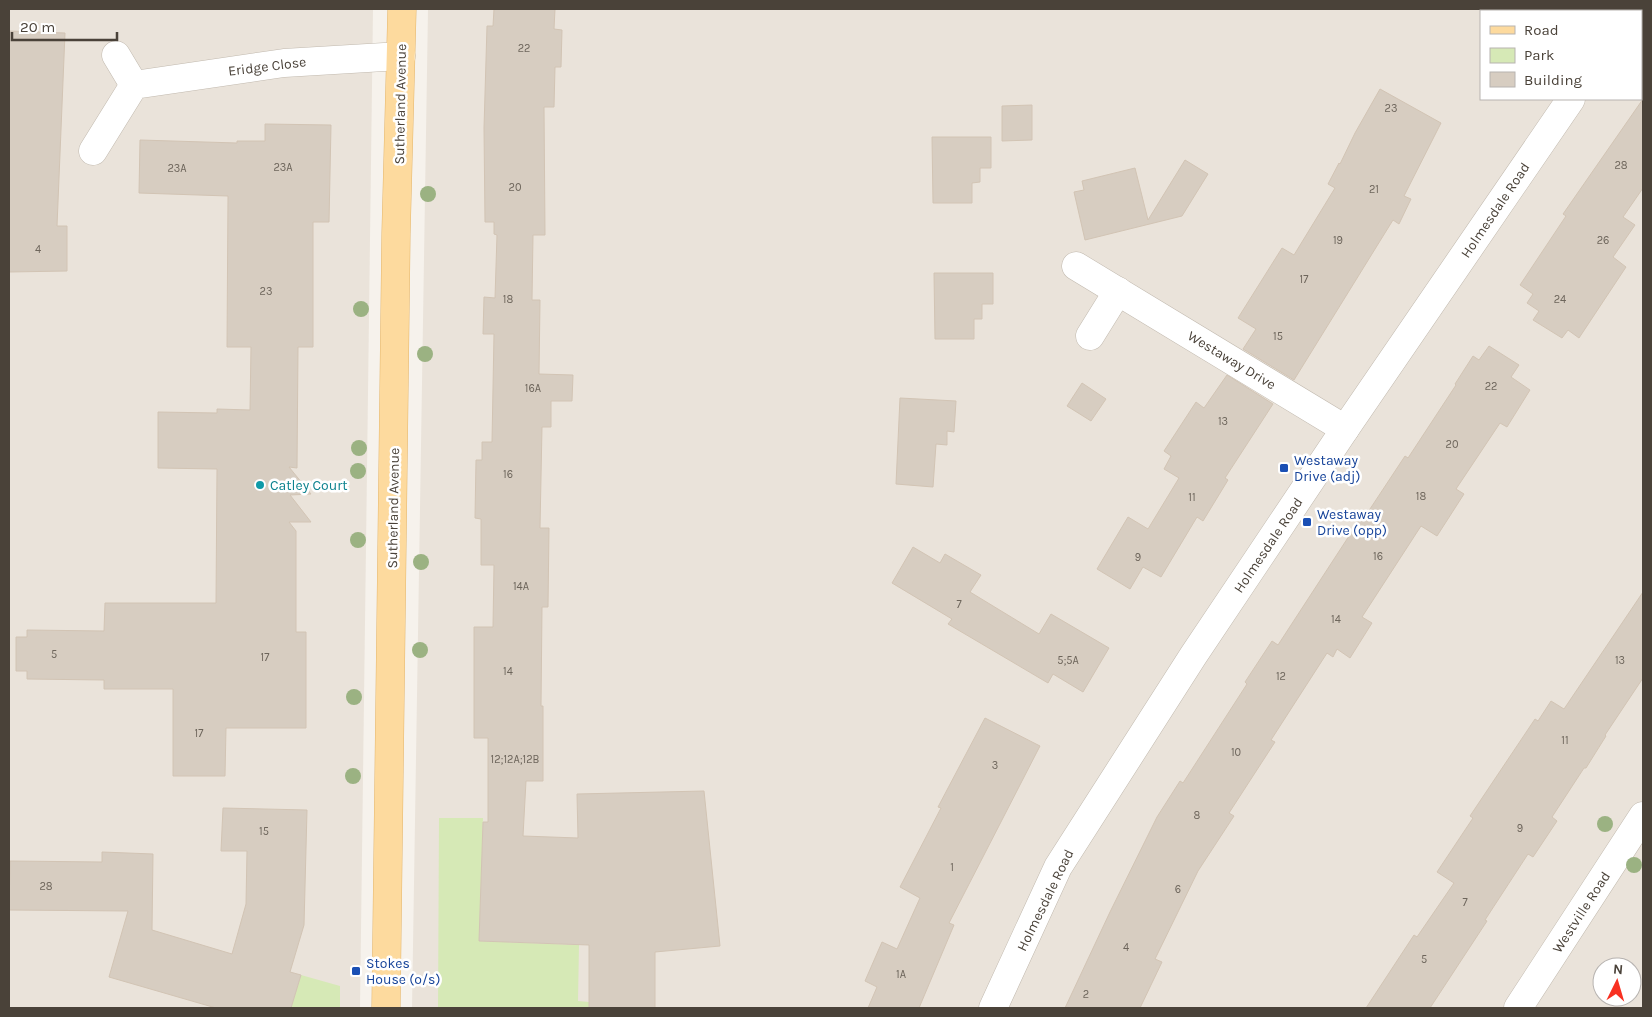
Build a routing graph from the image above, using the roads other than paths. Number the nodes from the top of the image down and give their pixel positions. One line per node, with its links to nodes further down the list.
1 (402, 9): 3 (main road, Sutherland Avenue)
2 (116, 55): 4 (street)
3 (401, 56): 4 (street, Eridge Close); 12 (main road, Sutherland Avenue)
4 (134, 85): 6 (street)
5 (1571, 100): 10 (street, Holmesdale Road)
6 (93, 151)
7 (1076, 266): 8 (street, Westaway Drive)
8 (1118, 291): 9 (street); 10 (street, Westaway Drive)
9 (1090, 336)
10 (1345, 430): 13 (street, Holmesdale Road)
11 (1643, 816): 14 (street, Westville Road)
12 (386, 1008)
13 (993, 1008)
14 (1518, 1008)

